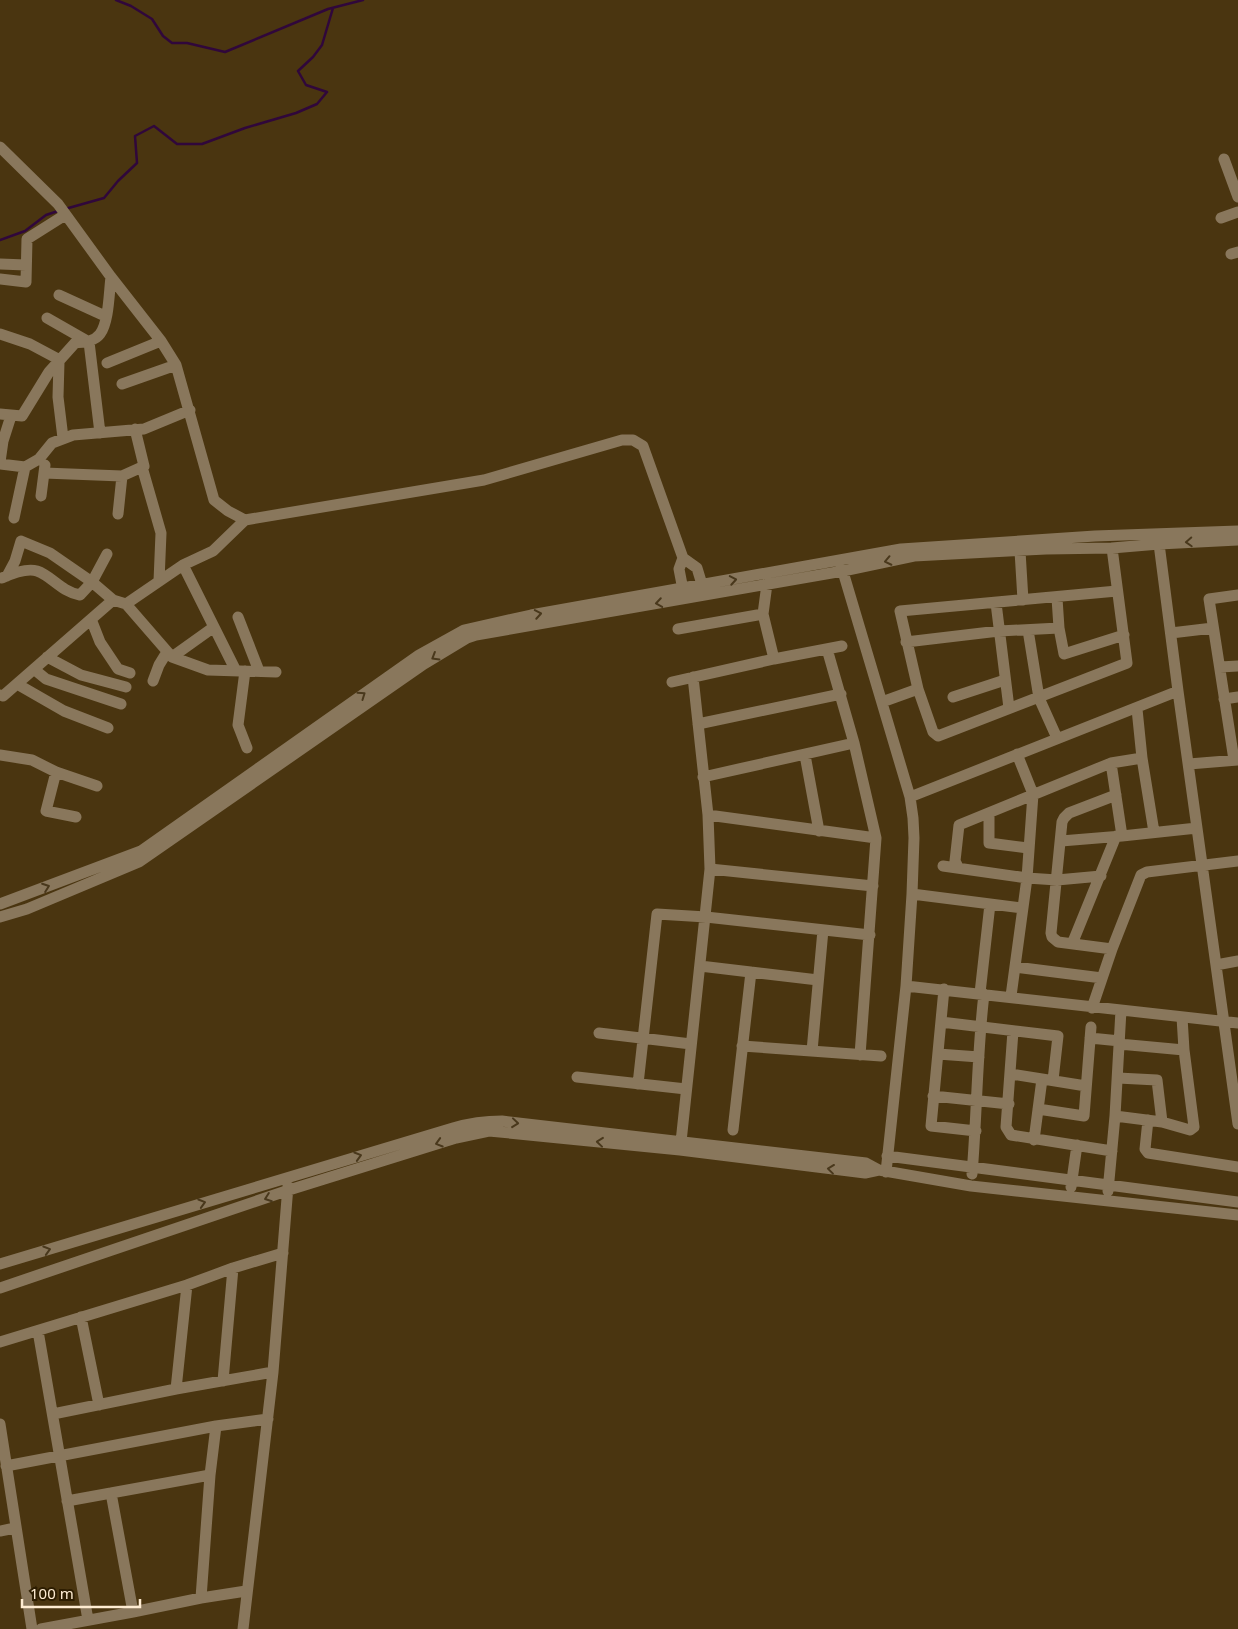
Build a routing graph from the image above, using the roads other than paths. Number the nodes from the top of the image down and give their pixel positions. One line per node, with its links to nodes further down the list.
1 (0, 147): 5 (street)
2 (1224, 159): 3 (street)
3 (1238, 197)
4 (1238, 212): 6 (street)
5 (65, 215): 8 (street); 9 (street)
6 (1221, 218)
7 (0, 264): 8 (street)
8 (26, 265): 10 (street)
9 (111, 277): 12 (street); 16 (street)
10 (0, 279)
11 (59, 295): 12 (street)
12 (105, 316): 15 (street)
13 (47, 318): 15 (street)
14 (0, 334): 17 (street)
15 (89, 342): 17 (street); 24 (street)
16 (161, 342): 18 (street); 19 (street)
17 (60, 361): 22 (street); 25 (street)
18 (107, 363)
19 (176, 364): 20 (street); 21 (street)
20 (122, 384)
21 (190, 410): 23 (street); 35 (street)
22 (6, 415): 27 (street)
23 (135, 429): 24 (street); 29 (street)
24 (100, 433): 25 (street)
25 (63, 438): 26 (street)
26 (47, 449): 28 (street); 30 (street)
27 (0, 463): 28 (street)
28 (25, 467): 34 (street)
29 (142, 467): 31 (street); 46 (street)
30 (44, 473): 31 (street); 32 (street)
31 (122, 476): 33 (street)
32 (41, 496)
33 (118, 514)
34 (14, 518)
35 (245, 520): 42 (street); 43 (street)
36 (1238, 531): 37 (street)
37 (1158, 539): 38 (street, one-way to 37); 39 (street); 44 (street); 67 (street)
38 (1238, 540)
39 (1112, 548): 40 (street); 50 (street)
40 (1020, 550): 44 (street, one-way to 44); 55 (street)
41 (107, 554): 47 (street)
42 (683, 558): 49 (street); 51 (street)
43 (183, 565): 46 (street); 61 (street)
44 (842, 566): 48 (street); 49 (street, one-way to 44); 96 (street)
45 (3, 577): 47 (street); 47 (street)
46 (159, 581): 57 (street)
47 (92, 582): 54 (street)
48 (767, 584): 49 (street); 58 (street)
49 (704, 590): 51 (street)
50 (1116, 592): 53 (street); 68 (street)
51 (684, 594): 139 (street, one-way to 51); 142 (street, one-way to 142)
52 (1238, 595): 63 (street)
53 (1057, 598): 55 (street); 62 (street)
54 (113, 600): 57 (street); 60 (street)
55 (1023, 600): 56 (street)
56 (996, 603): 66 (street); 69 (street)
57 (126, 604): 72 (street)
58 (763, 614): 64 (street); 74 (street)
59 (238, 617): 79 (street)
60 (91, 619): 73 (street); 81 (street)
61 (214, 627): 72 (street); 78 (street)
62 (1059, 628): 65 (street); 68 (street)
63 (1213, 628): 67 (street); 76 (street)
64 (678, 629)
65 (1028, 630): 66 (street); 94 (street)
66 (999, 631): 69 (street); 83 (street)
67 (1171, 633): 89 (street)
68 (1124, 635): 94 (street)
69 (906, 642): 88 (street)
70 (842, 646): 71 (street)
71 (827, 649): 74 (street); 90 (street)
72 (169, 654): 78 (street); 84 (street)
73 (47, 657): 77 (street); 87 (street)
74 (774, 659): 82 (street)
75 (1238, 666): 76 (street)
76 (1220, 667): 95 (street)
77 (35, 670): 86 (street); 97 (street)
78 (241, 671): 79 (street); 105 (street)
79 (258, 671): 80 (street)
80 (276, 672)
81 (130, 673)
82 (693, 677): 85 (street); 100 (street)
83 (1005, 680): 92 (street); 98 (street)
84 (153, 681)
85 (672, 682)
86 (17, 684): 91 (street); 101 (street)
87 (126, 687)
88 (918, 689): 96 (street); 98 (street)
89 (1178, 692): 99 (street); 112 (street)
90 (841, 694): 100 (street); 104 (street)
91 (0, 695)
92 (953, 697)
93 (1238, 697): 95 (street)
94 (1039, 698): 98 (street); 103 (street)
95 (1224, 699): 102 (street)
96 (882, 702): 118 (street)
97 (122, 704)
98 (1008, 708)
99 (1137, 709): 103 (street); 109 (street)
100 (698, 724): 114 (street)
101 (108, 728)
102 (1233, 730): 110 (street)
103 (1057, 738): 106 (street)
104 (854, 743): 108 (street); 126 (street)
105 (247, 748)
106 (1017, 754): 116 (street); 118 (street)
107 (0, 755): 113 (street)
108 (806, 755): 114 (street); 123 (street)
109 (1142, 758): 111 (street); 124 (street)
110 (1236, 760): 112 (street)
111 (1111, 764): 116 (street); 117 (street)
112 (1189, 764): 122 (street)
113 (56, 772): 115 (street); 121 (street)
114 (704, 777): 120 (street)
115 (97, 786)
116 (1034, 794): 119 (street); 128 (street)
117 (1116, 795): 125 (street); 127 (street)
118 (910, 797): 138 (street)
119 (989, 814): 128 (street); 132 (street)
120 (708, 816): 123 (street); 133 (street)
121 (76, 817)
122 (1197, 828): 124 (street); 131 (street)
123 (819, 831): 126 (street)
124 (1154, 832): 125 (street)
125 (1119, 836): 127 (street); 134 (street)
126 (876, 838): 137 (street)
127 (1060, 841): 136 (street)
128 (1028, 848): 135 (street)
129 (1238, 861): 131 (street)
130 (943, 866): 132 (street)
131 (1202, 866): 147 (street); 149 (street)
132 (958, 867): 135 (street)
133 (710, 869): 137 (street); 143 (street)
134 (1101, 876): 136 (street); 146 (street)
135 (1027, 878): 136 (street); 141 (street)
136 (1057, 880): 146 (street)
137 (873, 886): 145 (street)
138 (912, 894): 140 (street); 155 (street)
139 (0, 904)
140 (990, 904): 141 (street); 157 (street)
141 (1022, 908): 151 (street)
142 (0, 917)
143 (706, 917): 144 (street); 150 (street); 168 (street)
144 (823, 930): 145 (street); 154 (street)
145 (870, 935): 175 (street)
146 (1072, 944): 147 (street)
147 (1112, 949): 153 (street)
148 (1238, 961): 149 (street)
149 (1216, 965): 163 (street)
150 (700, 966): 152 (street); 170 (street)
151 (1015, 966): 153 (street); 158 (street)
152 (751, 972): 154 (street); 171 (street)
153 (1102, 978): 159 (street)
154 (818, 980): 173 (street)
155 (906, 986): 156 (street); 199 (street)
156 (944, 989): 157 (street); 162 (street)
157 (982, 993): 158 (street); 165 (street)
158 (1011, 996): 159 (street)
159 (1092, 1008): 160 (street)
160 (1121, 1010): 161 (street); 169 (street)
161 (1182, 1017): 163 (street); 172 (street)
162 (941, 1022): 165 (street); 174 (street)
163 (1224, 1023): 164 (street); 190 (street)
164 (1238, 1023)
165 (980, 1026): 166 (street); 177 (street)
166 (1013, 1031): 178 (street); 181 (street)
167 (599, 1033): 168 (street)
168 (643, 1038): 170 (street); 182 (street)
169 (1120, 1043): 172 (street); 180 (street); 183 (street)
170 (691, 1044): 184 (street)
171 (742, 1046): 173 (street); 193 (street)
172 (1184, 1050): 192 (street)
173 (812, 1051): 175 (street)
174 (938, 1054): 177 (street); 185 (street)
175 (860, 1055): 176 (street)
176 (881, 1056)
177 (979, 1058): 186 (street)
178 (1011, 1074): 181 (street); 187 (street)
179 (577, 1077): 182 (street)
180 (1118, 1078): 189 (street); 192 (street)
181 (1048, 1080): 183 (street); 188 (street)
182 (638, 1084): 184 (street)
183 (1086, 1086): 188 (street)
184 (686, 1089): 196 (street)
185 (933, 1096): 186 (street); 194 (street)
186 (978, 1101): 187 (street); 194 (street)
187 (1009, 1104): 195 (street)
188 (1038, 1109): 195 (street)
189 (1116, 1116): 191 (street); 198 (street)
190 (1238, 1119)
191 (1148, 1120): 192 (street); 200 (street)
192 (1162, 1122)
193 (733, 1130)
194 (976, 1131): 201 (street)
195 (1034, 1140): 197 (street)
196 (681, 1142): 202 (street); 203 (street, one-way to 196)
197 (1077, 1145): 198 (street); 204 (street)
198 (1112, 1151): 205 (street)
199 (887, 1156): 201 (street); 202 (street)
200 (1238, 1167)
201 (973, 1168): 204 (street); 206 (street)
202 (882, 1171): 206 (street); 207 (street, one-way to 207)
203 (287, 1178): 207 (street); 213 (street, one-way to 203)
204 (1072, 1180): 205 (street); 208 (street)
205 (1109, 1185): 209 (street); 210 (street)
206 (971, 1186): 208 (street)
207 (288, 1190): 212 (street); 216 (street, one-way to 216)
208 (1070, 1196): 209 (street)
209 (1106, 1200): 211 (street)
210 (1238, 1202)
211 (1238, 1215)
212 (283, 1253): 214 (street); 220 (street)
213 (0, 1264)
214 (233, 1268): 215 (street); 221 (street)
215 (187, 1285): 217 (street); 222 (street)
216 (0, 1288)
217 (81, 1317): 218 (street); 223 (street)
218 (38, 1331): 219 (street); 224 (street)
219 (0, 1342)
220 (273, 1372): 221 (street); 225 (street)
221 (224, 1381): 222 (street)
222 (176, 1389): 223 (street)
223 (99, 1405): 224 (street)
224 (53, 1414): 228 (street)
225 (268, 1419): 227 (street); 235 (street)
226 (0, 1424): 229 (street)
227 (216, 1426): 228 (street); 230 (street)
228 (60, 1456): 229 (street); 232 (street)
229 (5, 1474): 233 (street)
230 (210, 1475): 231 (street); 236 (street)
231 (111, 1493): 232 (street); 237 (street)
232 (67, 1501): 238 (street)
233 (16, 1528): 234 (street); 239 (street)
234 (0, 1531)
235 (246, 1591): 236 (street); 241 (street)
236 (201, 1598): 237 (street)
237 (133, 1612): 238 (street)
238 (88, 1620): 240 (street)
239 (32, 1629)
240 (41, 1629)
241 (243, 1629)

